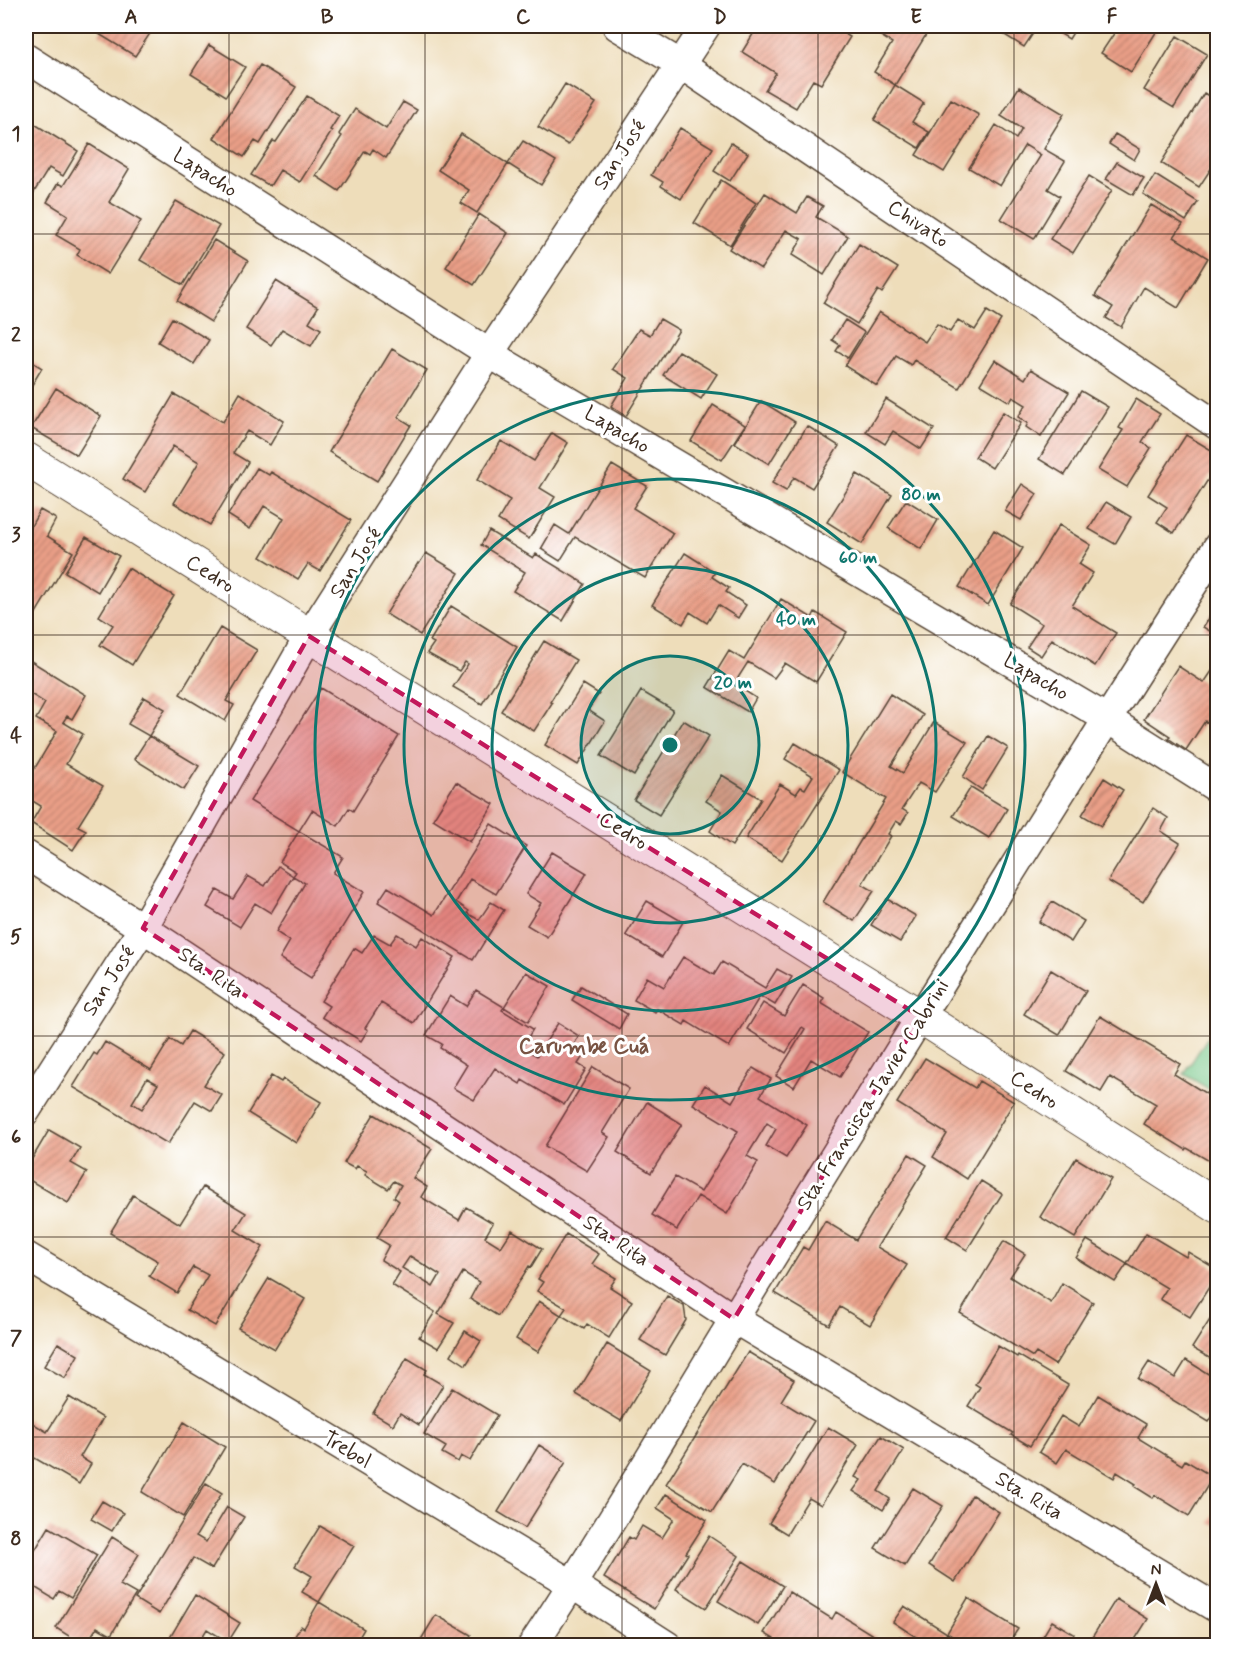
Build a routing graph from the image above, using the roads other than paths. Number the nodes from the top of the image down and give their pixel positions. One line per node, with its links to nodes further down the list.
1 (617, 26): 4 (street, Chivato)
2 (706, 26): 4 (street, San José)
3 (26, 58): 5 (street, Lapacho)
4 (680, 64): 5 (street, San José); 6 (street, Chivato)
5 (489, 354): 9 (street, San José); 10 (street, Lapacho)
6 (1218, 426)
7 (26, 459): 9 (street, Cedro)
8 (1218, 546): 10 (street, Sta. Francisca Javier Cabrini)
9 (309, 636): 13 (street, San José); 14 (street, Cedro)
10 (1106, 718): 11 (street, Lapacho); 14 (street, Sta. Francisca Javier Cabrini)
11 (1218, 789)
12 (26, 855): 13 (street, Sta. Rita)
13 (143, 928): 15 (street, San José); 18 (street, Sta. Rita)
14 (921, 1017): 16 (street, Cedro); 18 (street, Sta. Francisca Javier Cabrini)
15 (26, 1112)
16 (1218, 1208)
17 (26, 1256): 19 (street, Trebol)
18 (734, 1319): 19 (street, Sta. Francisca Javier Cabrini); 20 (street, Sta. Rita)
19 (573, 1585): 21 (street, Sta. Francisca Javier Cabrini); 22 (street, Trebol)
20 (1218, 1609)
21 (532, 1646)
22 (668, 1646)

